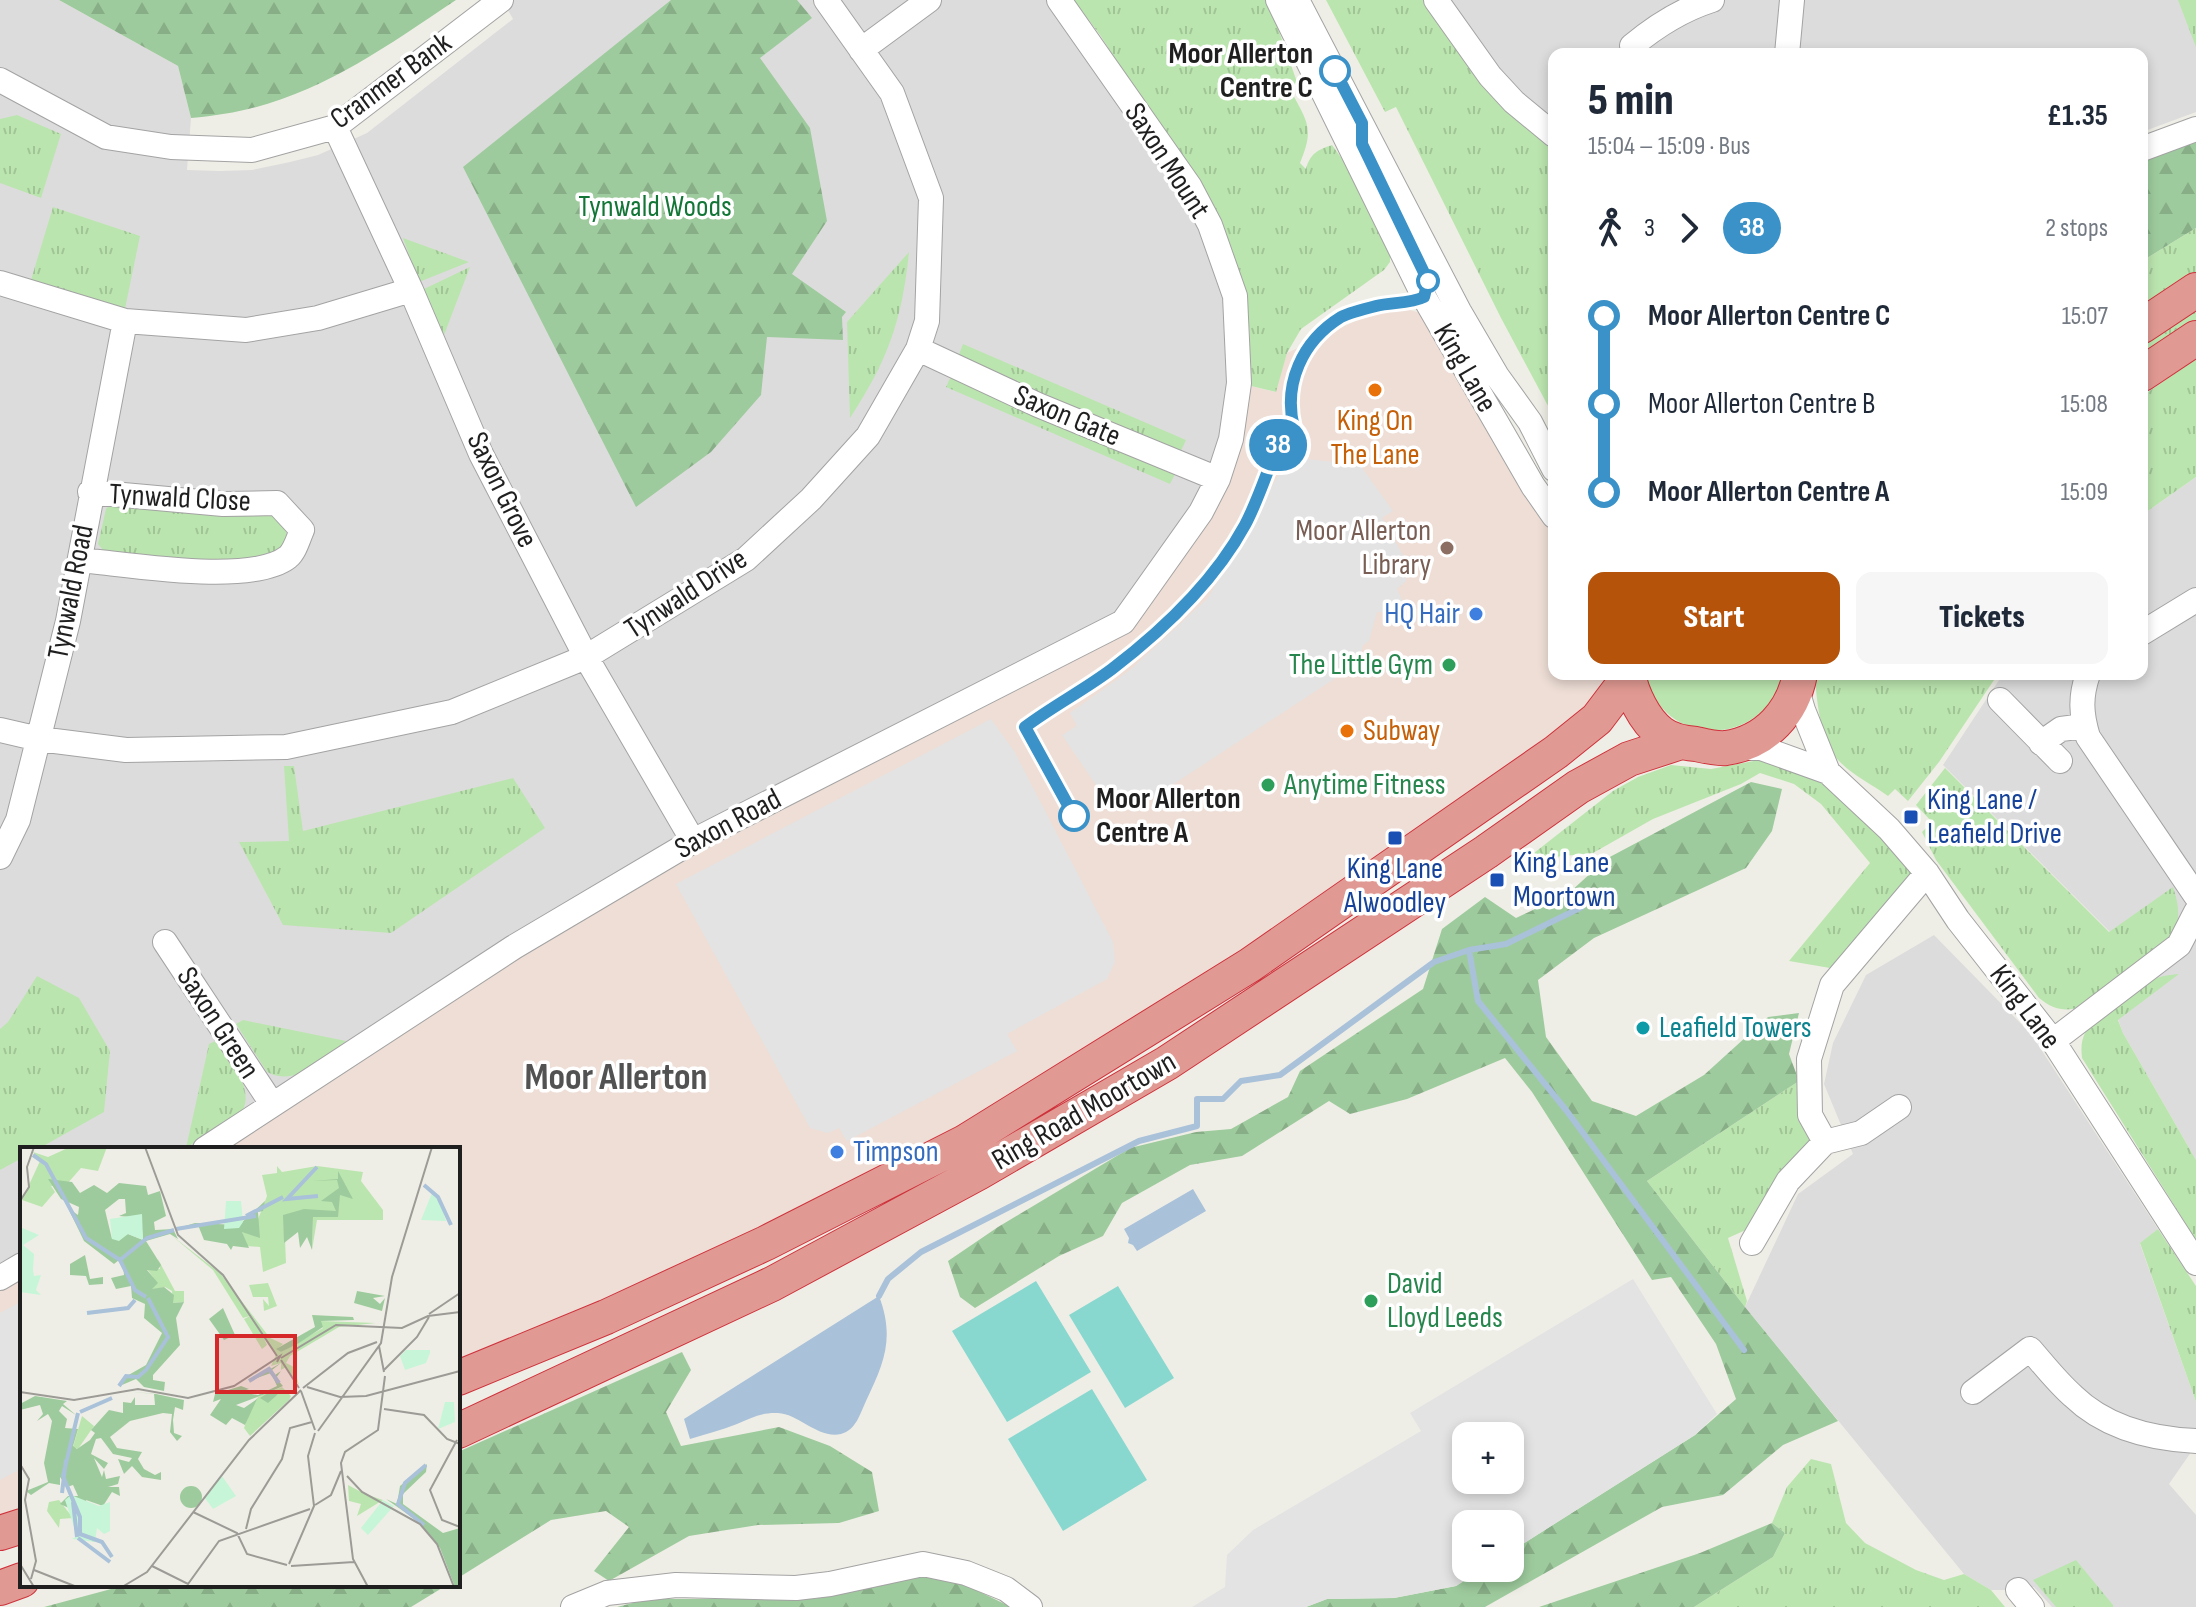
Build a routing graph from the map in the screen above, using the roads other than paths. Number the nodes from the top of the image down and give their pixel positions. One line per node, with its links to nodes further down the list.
1 (501, 0): 14 (street, Cranmer Bank)
2 (826, 0): 12 (street, Tynwald Drive)
3 (929, 0): 12 (street)
4 (1059, 0): 27 (street, Saxon Mount)
5 (1278, 0): 29 (street, King Lane)
6 (1297, 0): 26 (street, King Lane)
7 (1436, 0): 16 (street)
8 (1712, 0): 10 (street)
9 (1792, 0): 11 (street)
10 (1632, 46)
11 (1788, 48)
12 (861, 50): 24 (street, Tynwald Drive)
13 (0, 80): 14 (street, Cranmer Bank)
14 (335, 127): 19 (street, Saxon Grove)
15 (2196, 129): 17 (street)
16 (1548, 130)
17 (2148, 147)
18 (0, 283): 21 (street)
19 (411, 290): 21 (street); 33 (street, Saxon Grove)
20 (2196, 290): 22 (highway)
21 (125, 321): 28 (street, Tynwald Road)
22 (2148, 322)
23 (2196, 338): 25 (highway)
24 (918, 349): 27 (street, Saxon Gate); 33 (street, Tynwald Drive)
25 (2148, 370)
26 (1548, 457)
27 (1218, 479): 47 (street, Saxon Road)
28 (90, 492): 30 (street, Tynwald Road); 30 (street, Tynwald Close)
29 (1548, 507)
30 (80, 560): 41 (street, Tynwald Road)
31 (2196, 600): 32 (street)
32 (2148, 629)
33 (586, 657): 41 (street, Tynwald Drive); 47 (street, Saxon Grove)
34 (1625, 680): 63 (highway, Ring Road Moortown)
35 (1629, 680): 42 (highway)
36 (2086, 680): 39 (street)
37 (1799, 682): 44 (highway); 46 (street, King Lane)
38 (2000, 700): 43 (street)
39 (2084, 726): 43 (street); 50 (street)
40 (0, 730): 41 (street, Tynwald Drive)
41 (39, 739): 48 (street, Tynwald Road)
42 (1681, 742): 44 (highway); 65 (highway, Ring Road Moortown)
43 (2041, 743): 45 (street)
44 (1724, 748): 46 (street, King Lane)
45 (2060, 761)
46 (1828, 772): 49 (street, King Lane)
47 (693, 841): 55 (street, Saxon Road)
48 (0, 857)
49 (1927, 873): 54 (street, King Lane); 57 (street)
50 (2196, 896)
51 (2196, 912): 53 (street)
52 (165, 942): 55 (street, Saxon Green)
53 (2188, 950): 54 (street)
54 (2053, 1041): 60 (street, King Lane)
55 (272, 1104): 58 (street, Saxon Road)
56 (1899, 1107): 57 (street)
57 (1825, 1142): 59 (street)
58 (208, 1147)
59 (1752, 1243)
60 (2196, 1263)
61 (20, 1266): 62 (street)
62 (0, 1278)
63 (460, 1377)
64 (1973, 1392): 66 (street)
65 (460, 1430)
66 (2196, 1441)
67 (20, 1568): 68 (street)
68 (0, 1573)
69 (20, 1581): 70 (highway)
70 (0, 1588)
71 (573, 1607): 72 (street)
72 (1030, 1607)

